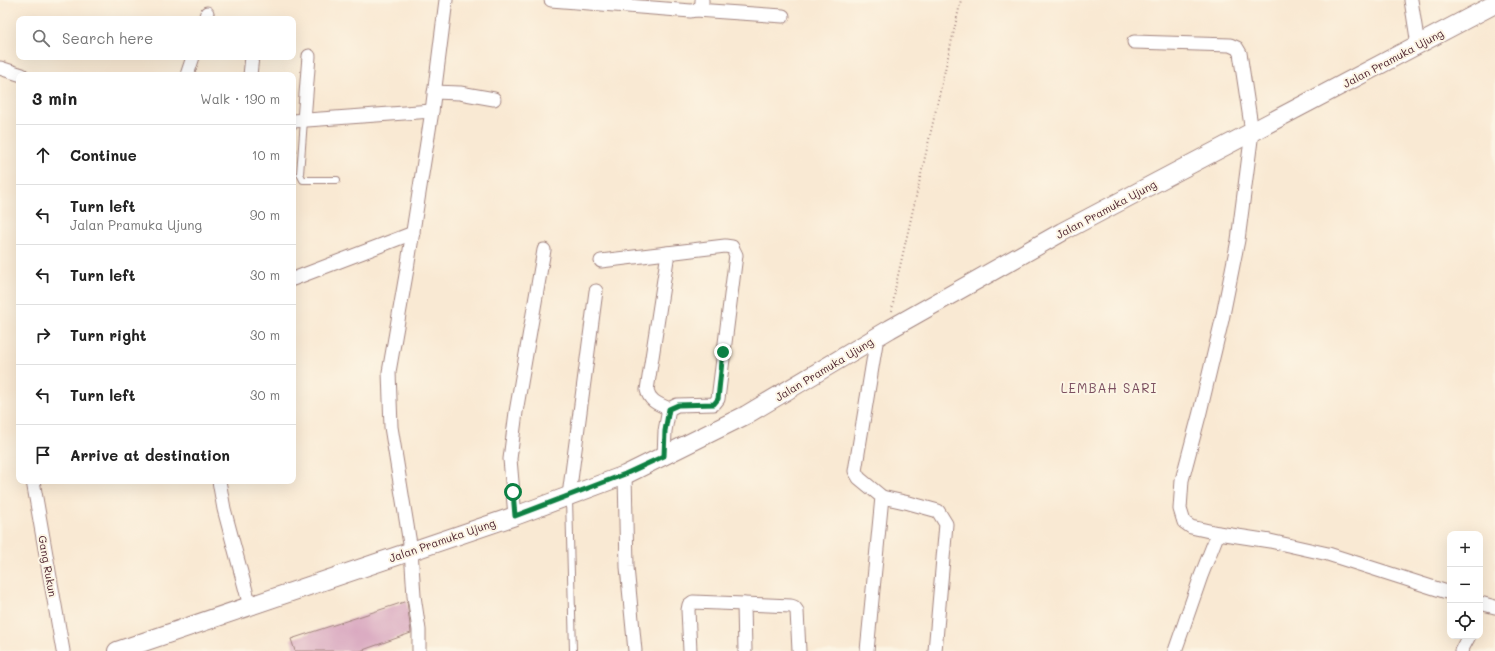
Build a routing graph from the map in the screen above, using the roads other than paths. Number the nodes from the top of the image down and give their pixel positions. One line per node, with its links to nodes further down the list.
1 (446, 0): 17 (street)
2 (551, 0): 4 (street)
3 (1411, 0): 9 (street)
4 (615, 3): 6 (street)
5 (1495, 4): 9 (street, Jalan Pramuka Ujung)
6 (699, 5): 7 (street)
7 (784, 16)
8 (1134, 42): 21 (street)
9 (1418, 45): 21 (street, Jalan Pramuka Ujung)
10 (309, 56): 20 (street)
11 (192, 60): 14 (street)
12 (252, 60): 15 (street)
13 (0, 68): 16 (street)
14 (187, 72)
15 (250, 72)
16 (16, 73)
17 (434, 92): 18 (street); 19 (street)
18 (494, 99)
19 (432, 111): 20 (street); 23 (street)
20 (298, 121): 22 (lane)
21 (1252, 132): 29 (street, Jalan Pramuka Ujung); 38 (street)
22 (337, 180)
23 (413, 233): 27 (street); 39 (street)
24 (544, 250): 37 (street)
25 (668, 253): 26 (street); 30 (street); 30 (street)
26 (601, 261)
27 (296, 278)
28 (596, 291): 35 (street)
29 (884, 333): 31 (street, Jalan Pramuka Ujung); 36 (street)
30 (669, 409): 31 (street)
31 (664, 456): 32 (street, Jalan Pramuka Ujung)
32 (625, 474): 35 (street, Jalan Pramuka Ujung); 48 (street)
33 (33, 484): 44 (street, Gang Rukun)
34 (220, 484): 42 (street)
35 (569, 495): 37 (street, Jalan Pramuka Ujung); 47 (lane)
36 (882, 497): 52 (street); 53 (street)
37 (515, 516): 39 (street, Jalan Pramuka Ujung)
38 (1218, 533): 40 (street); 54 (street)
39 (411, 550): 42 (street, Jalan Pramuka Ujung); 46 (street)
40 (1447, 592)
41 (744, 604): 49 (street); 50 (street); 51 (street)
42 (250, 606): 45 (street, Jalan Pramuka Ujung)
43 (1467, 639): 55 (street)
44 (63, 651)
45 (117, 651)
46 (419, 651)
47 (573, 651)
48 (635, 651)
49 (690, 651)
50 (745, 651)
51 (799, 651)
52 (867, 651)
53 (935, 651)
54 (1175, 651)
55 (1461, 651)

